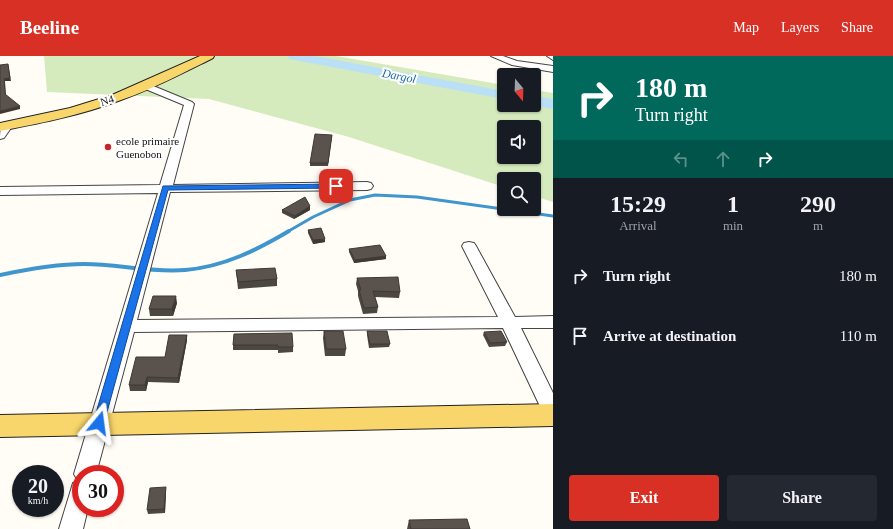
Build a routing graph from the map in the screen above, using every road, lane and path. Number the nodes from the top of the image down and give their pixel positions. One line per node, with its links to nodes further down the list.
1 (209, 56): 4 (main road, N4)
2 (495, 56): 3 (street)
3 (553, 69)
4 (146, 86): 5 (main road, N4); 8 (street)
5 (4, 126): 6 (street)
6 (0, 136)
7 (367, 186): 8 (street)
8 (165, 188): 9 (street); 13 (street)
9 (0, 190)
10 (469, 246): 11 (street)
11 (509, 322): 12 (street); 13 (street); 14 (street)
12 (553, 322)
13 (126, 326): 15 (street)
14 (553, 414): 15 (main road)
15 (99, 423): 16 (main road); 17 (street)
16 (0, 426)
17 (87, 465)
18 (74, 517): 19 (street)
19 (71, 529)

